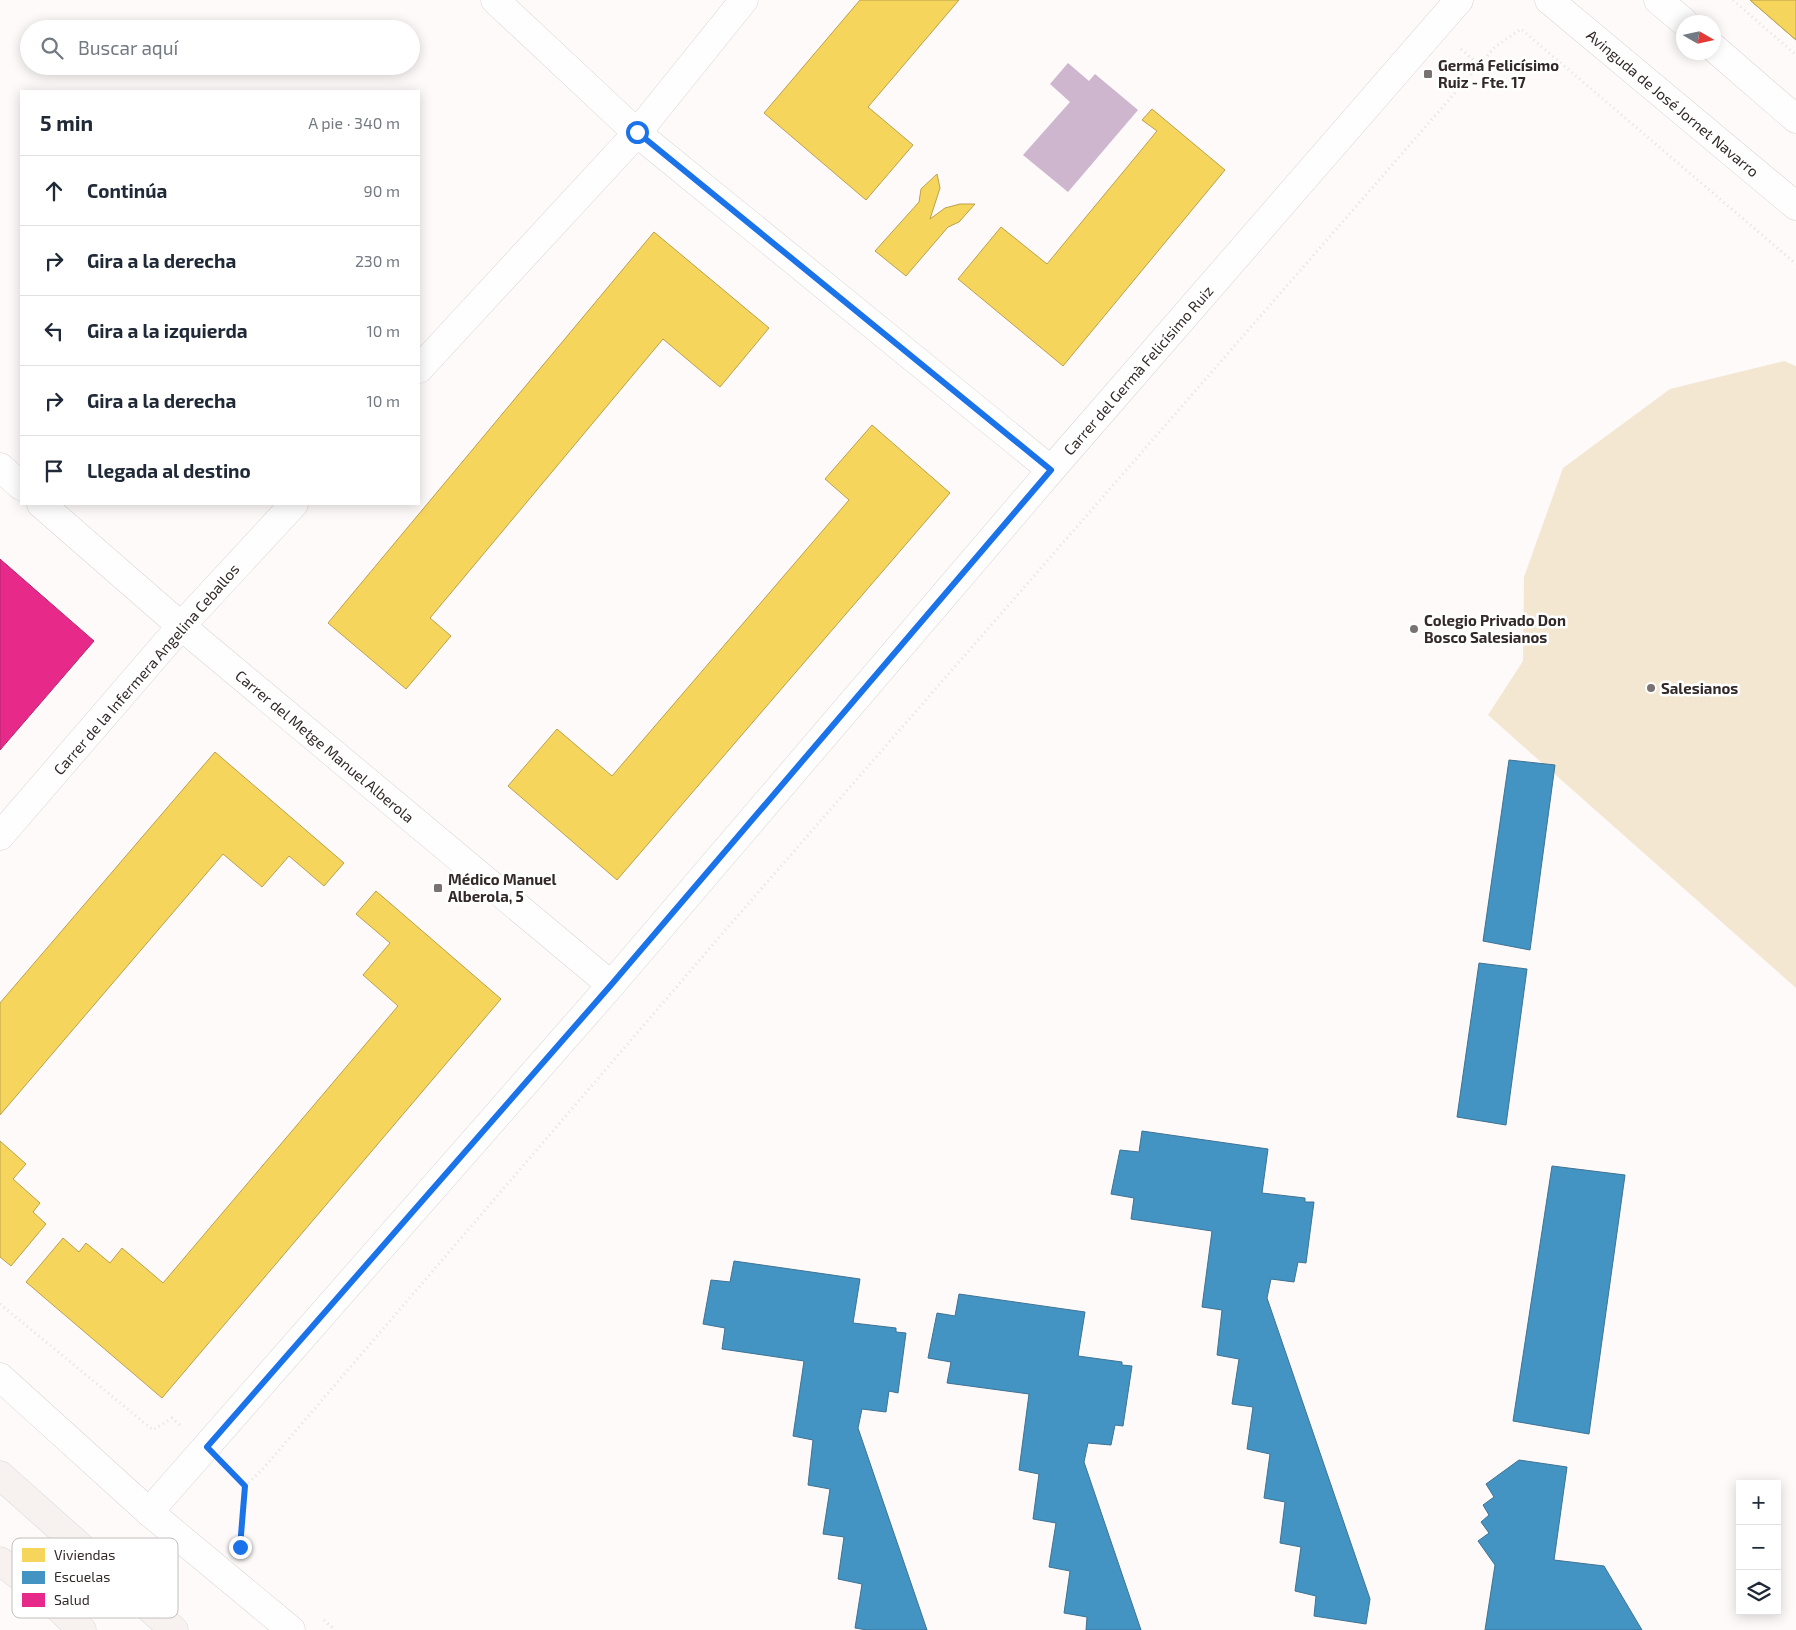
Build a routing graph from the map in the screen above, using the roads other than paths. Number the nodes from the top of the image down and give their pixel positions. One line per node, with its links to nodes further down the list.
1 (495, 0): 9 (street)
2 (744, 0): 9 (street)
3 (1459, 0): 13 (street, Carrer del Germà Felicísimo Ruiz)
4 (1549, 0): 10 (street, Avinguda de José Jornet Navarro)
5 (1658, 0): 6 (street)
6 (1676, 15)
7 (1721, 54): 8 (street)
8 (1796, 119)
9 (637, 132): 11 (street); 13 (street)
10 (1796, 206)
11 (420, 368)
12 (0, 468): 14 (street)
13 (1051, 470): 19 (street, Carrer del Germà Felicísimo Ruiz)
14 (20, 485)
15 (42, 505): 17 (street, Carrer del Metge Manuel Alberola)
16 (293, 505): 17 (street, Carrer de la Infermera Angelina Ceballos)
17 (181, 626): 18 (street, Carrer de la Infermera Angelina Ceballos); 19 (street, Carrer del Metge Manuel Alberola)
18 (0, 836)
19 (611, 985): 22 (street, Carrer del Germà Felicísimo Ruiz)
20 (0, 1377): 22 (street)
21 (0, 1475): 23 (main road)
22 (150, 1512): 30 (street)
23 (71, 1538)
24 (0, 1561): 25 (main road)
25 (12, 1570)
26 (70, 1618): 28 (main road)
27 (161, 1618): 29 (main road)
28 (82, 1630)
29 (174, 1630)
30 (292, 1630)

